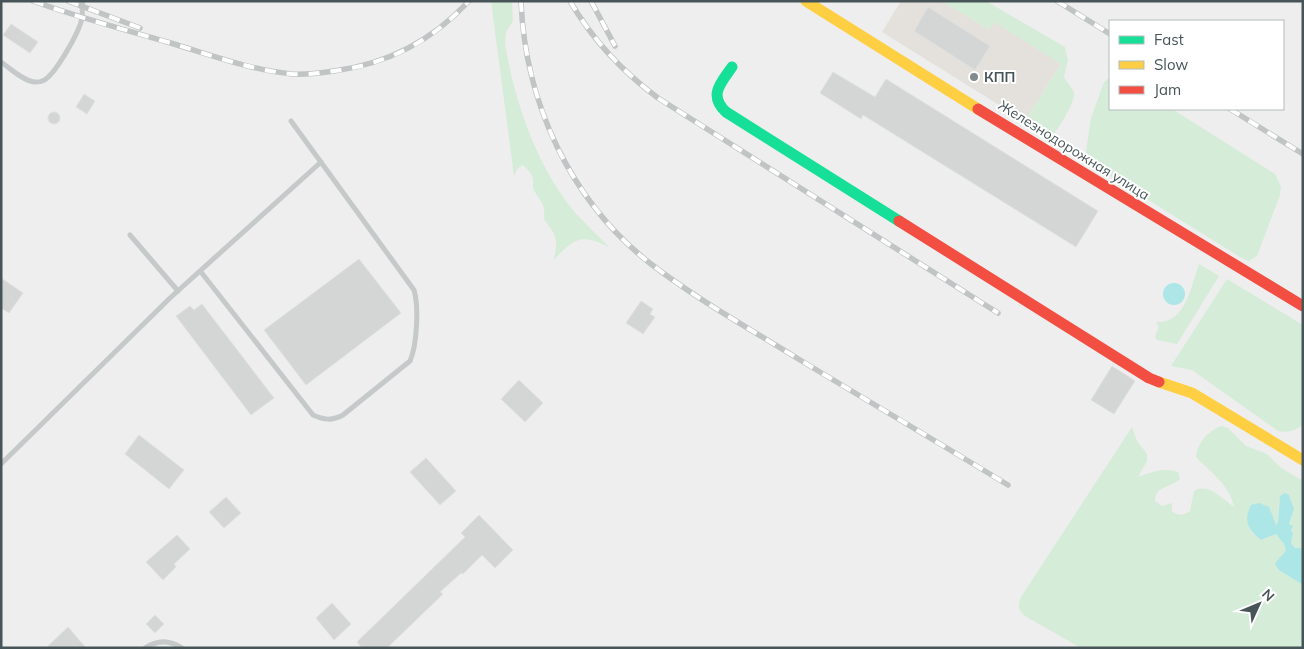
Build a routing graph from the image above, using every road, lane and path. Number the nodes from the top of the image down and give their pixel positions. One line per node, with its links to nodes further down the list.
1 (83, 1): 3 (lane)
2 (806, 1): 10 (street, Железнодорожная улица)
3 (1, 62)
4 (732, 67): 11 (street)
5 (292, 121): 6 (lane)
6 (321, 162): 8 (lane); 8 (lane)
7 (130, 235): 9 (lane)
8 (201, 272): 9 (lane)
9 (178, 291): 12 (lane)
10 (1303, 306)
11 (1299, 455)
12 (1, 464)
13 (145, 648): 14 (lane)
14 (182, 648)

